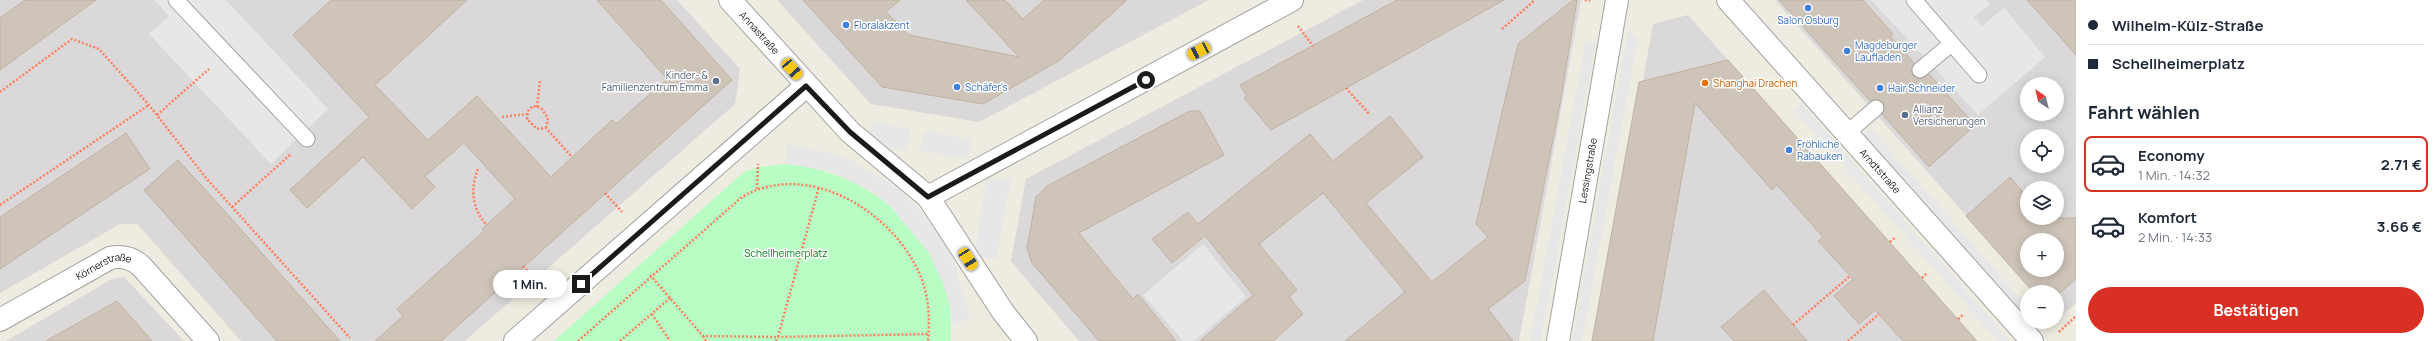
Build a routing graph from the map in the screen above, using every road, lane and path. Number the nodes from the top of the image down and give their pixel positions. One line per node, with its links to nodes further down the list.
1 (176, 0): 10 (lane)
2 (730, 0): 14 (street, Annastraße)
3 (1292, 0): 30 (street)
4 (1535, 0): 8 (path)
5 (1618, 0): 62 (street, Lessingstraße)
6 (1728, 0): 25 (street, Arndtstraße)
7 (1914, 0): 9 (lane)
8 (1502, 29)
9 (1951, 44): 11 (lane); 12 (lane)
10 (226, 54): 21 (path); 26 (lane)
11 (1920, 70)
12 (1979, 75)
13 (540, 80): 18 (path)
14 (806, 86): 30 (street, Annastraße); 54 (street)
15 (1346, 88): 22 (path)
16 (0, 92): 17 (path)
17 (149, 105): 21 (path); 31 (path)
18 (537, 107): 20 (path); 24 (path)
19 (1876, 108): 25 (lane)
20 (527, 114): 23 (path); 24 (path)
21 (157, 115): 32 (path)
22 (1370, 115)
23 (502, 117)
24 (546, 128): 27 (path)
25 (1847, 133): 64 (street, Arndtstraße)
26 (307, 139): 32 (path)
27 (572, 156)
28 (478, 169): 33 (path)
29 (819, 187): 37 (path); 49 (path); 51 (path)
30 (928, 197): 61 (street, Annastraße)
31 (0, 205)
32 (232, 208): 52 (path)
33 (487, 225)
34 (1896, 236): 35 (path)
35 (1890, 242)
36 (1927, 273): 39 (path)
37 (650, 275): 40 (path); 55 (path)
38 (1850, 276): 47 (path)
39 (1922, 278)
40 (670, 298): 41 (path); 50 (path)
41 (652, 314): 56 (path); 57 (path)
42 (1879, 314): 63 (path)
43 (1964, 314): 45 (path)
44 (2076, 316): 48 (path)
45 (1958, 319)
46 (0, 320): 53 (street, Körnerstraße)
47 (1793, 325)
48 (2058, 332)
49 (928, 334): 51 (path); 60 (path)
50 (703, 336): 51 (path); 58 (path)
51 (778, 337): 59 (path)
52 (350, 338)
53 (208, 341)
54 (515, 341)
55 (578, 341)
56 (620, 341)
57 (670, 341)
58 (706, 341)
59 (776, 341)
60 (928, 341)
61 (1026, 341)
62 (1558, 341)
63 (1848, 341)
64 (2032, 341)

